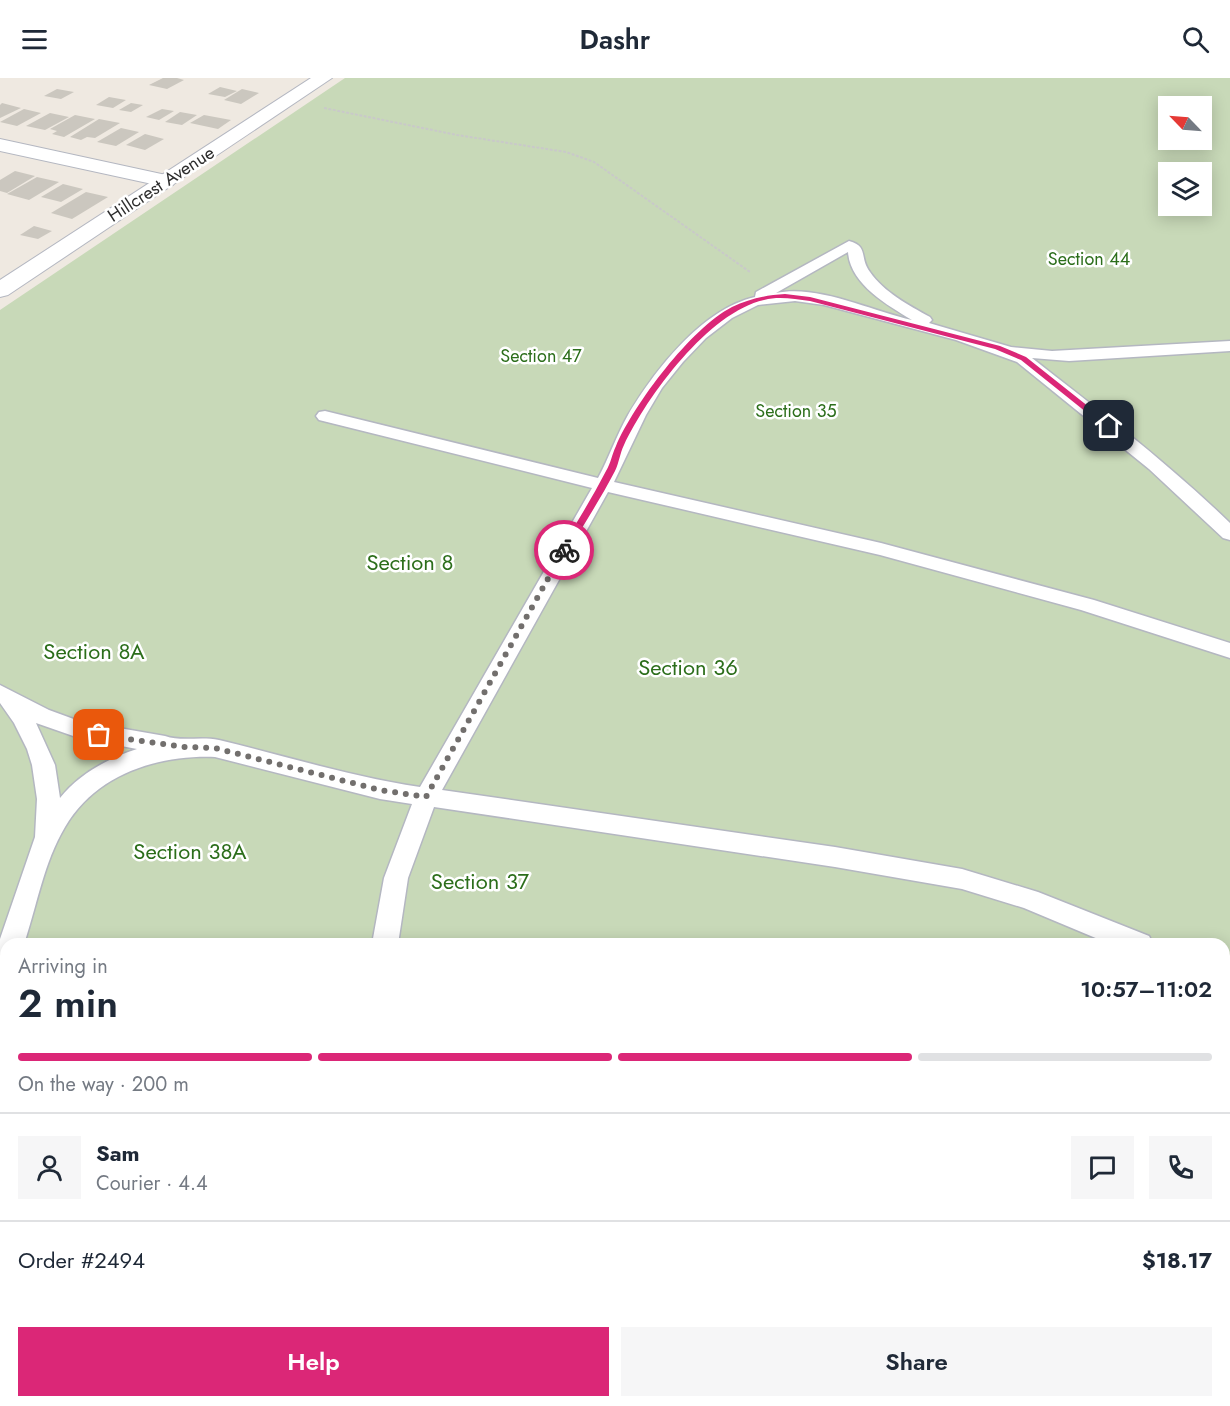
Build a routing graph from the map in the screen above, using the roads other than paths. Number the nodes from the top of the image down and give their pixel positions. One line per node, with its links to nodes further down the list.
1 (323, 78): 3 (street, Hillcrest Avenue)
2 (0, 145): 3 (street)
3 (166, 181): 4 (street, Hillcrest Avenue)
4 (0, 290)
5 (750, 302): 6 (lane); 6 (lane); 10 (lane)
6 (968, 338): 7 (lane)
7 (985, 343): 8 (lane); 11 (lane)
8 (1230, 346)
9 (325, 416): 10 (lane)
10 (602, 485): 12 (lane); 15 (lane)
11 (1230, 534)
12 (1230, 651)
13 (1, 693): 14 (lane); 16 (lane)
14 (184, 747): 15 (lane); 16 (lane)
15 (426, 797): 18 (lane); 19 (lane)
16 (45, 842): 17 (lane)
17 (13, 938)
18 (386, 938)
19 (1125, 938)

